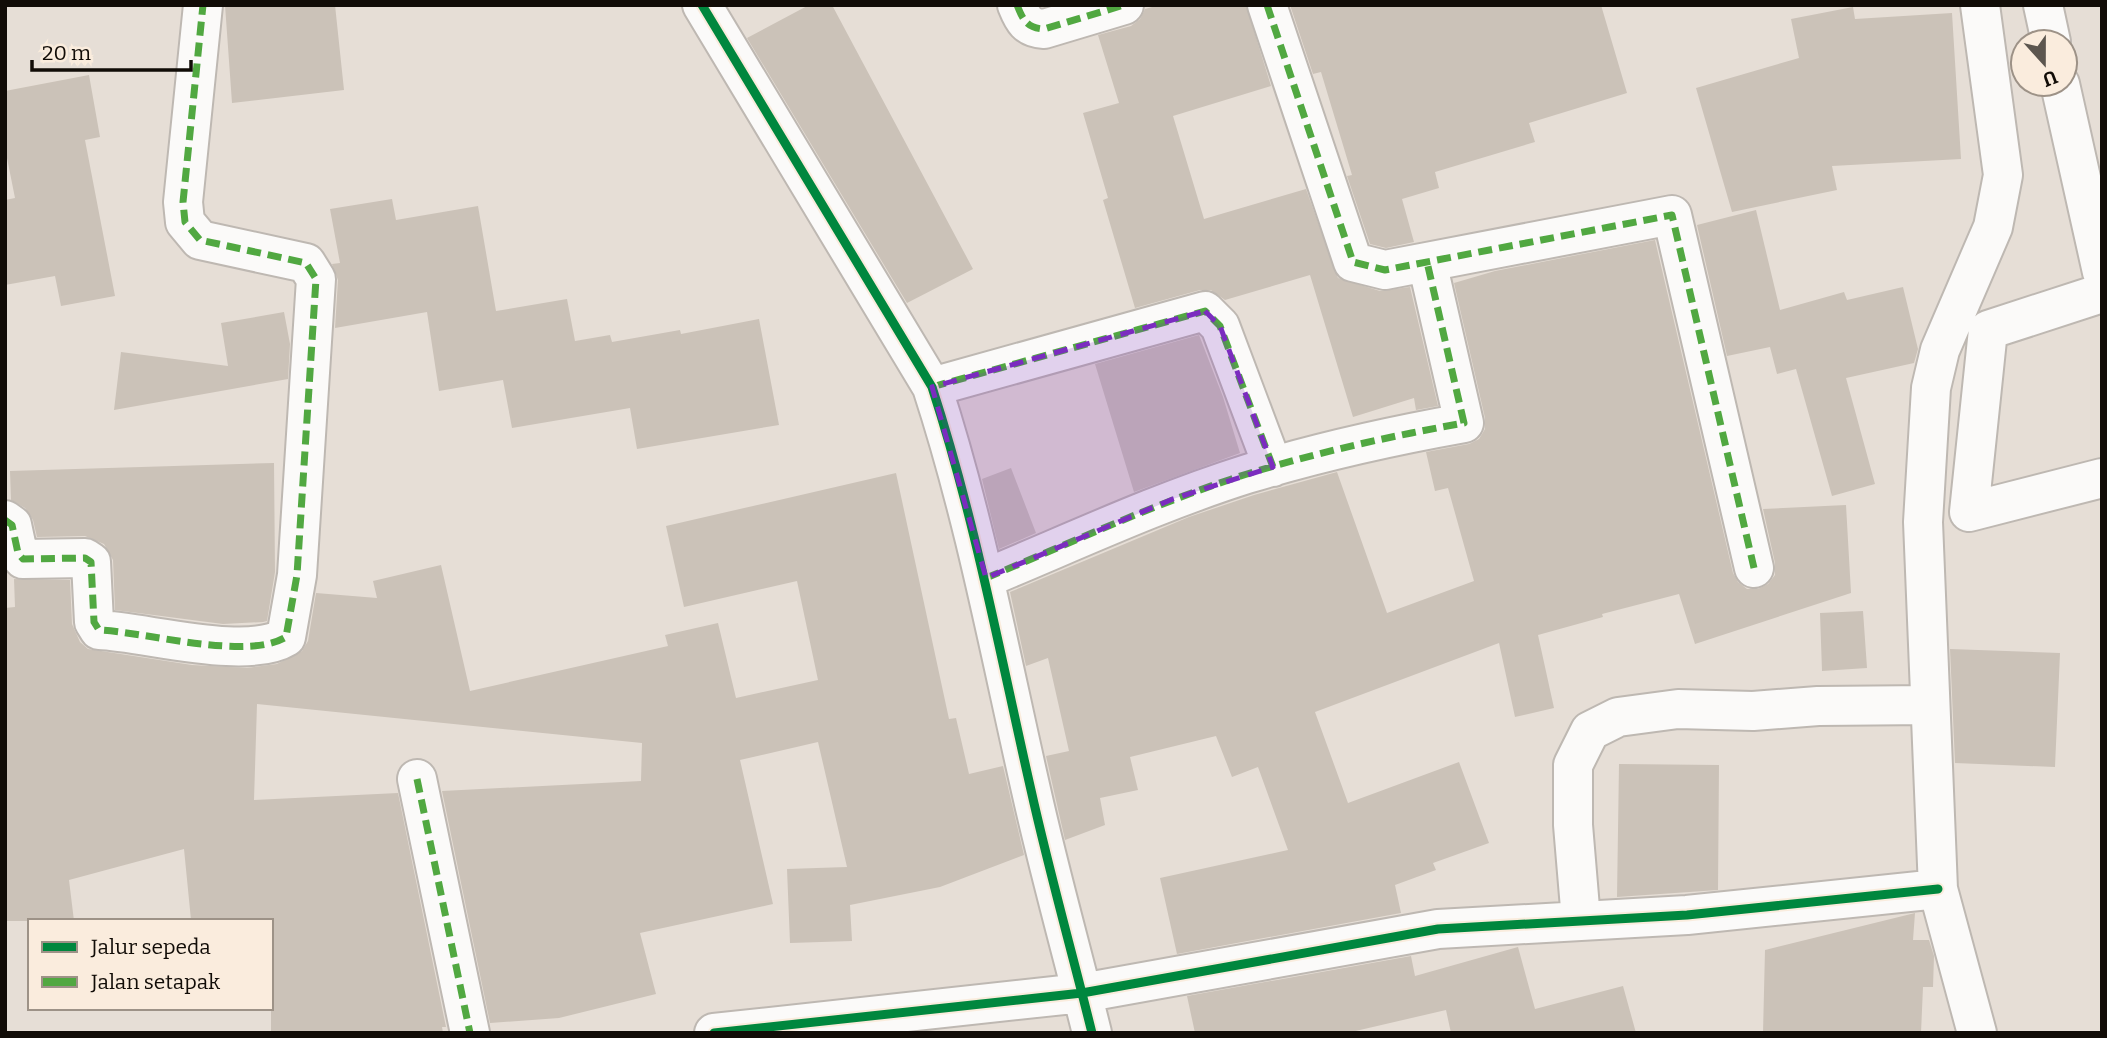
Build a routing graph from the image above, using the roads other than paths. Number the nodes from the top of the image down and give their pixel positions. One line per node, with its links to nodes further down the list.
1 (203, 5): 16 (street)
2 (702, 5): 13 (street)
3 (1017, 5): 4 (street)
4 (1124, 5)
5 (1267, 5): 10 (street)
6 (1980, 5): 19 (street)
7 (2043, 5): 8 (street)
8 (2048, 28)
9 (2063, 98): 11 (street)
10 (1427, 262): 14 (street); 17 (street)
11 (2102, 272)
12 (2102, 293): 15 (street)
13 (932, 387): 14 (street); 18 (street)
14 (1273, 467): 18 (street)
15 (2102, 478)
16 (5, 520)
17 (1754, 568)
18 (986, 578): 23 (street)
19 (1930, 705): 21 (street); 22 (street)
20 (417, 779): 24 (street)
21 (1938, 889): 22 (street); 27 (street)
22 (1581, 920): 23 (street)
23 (1082, 993): 25 (street); 26 (street)
24 (470, 1033)
25 (714, 1033)
26 (1092, 1033)
27 (1977, 1033)

